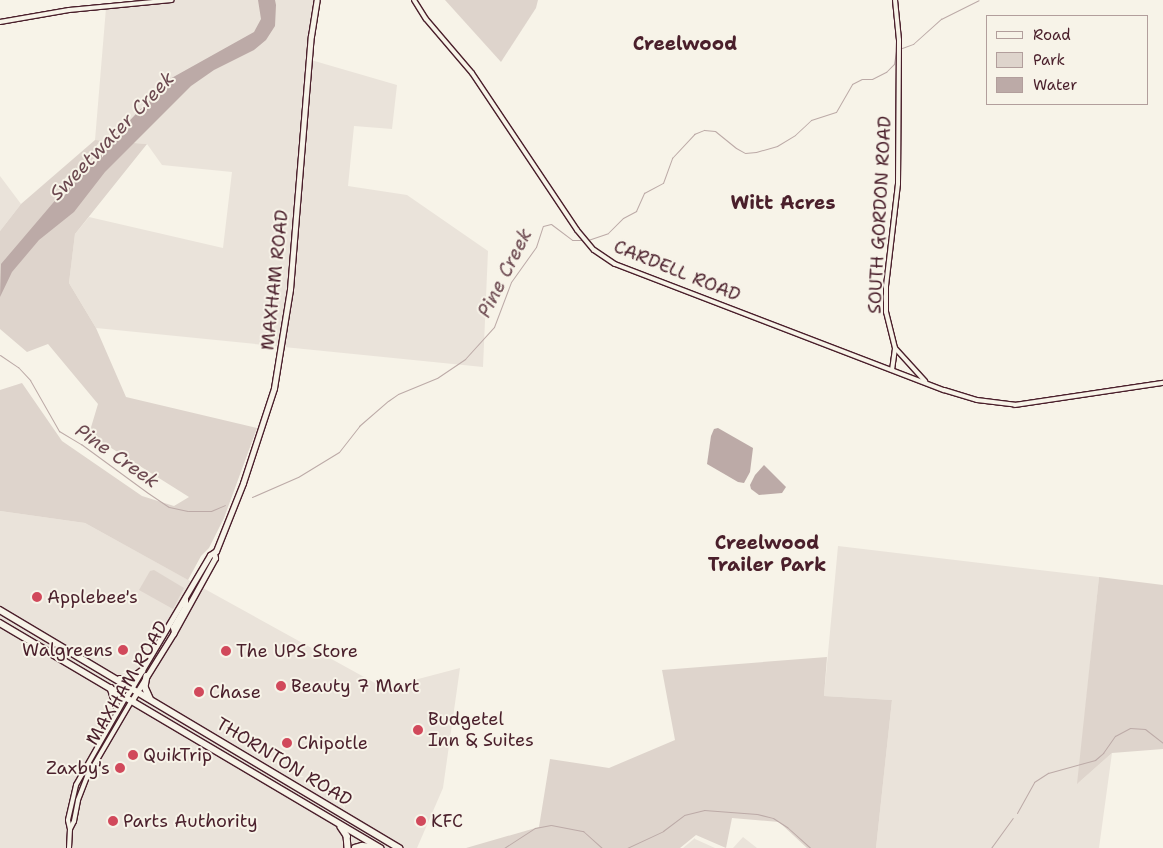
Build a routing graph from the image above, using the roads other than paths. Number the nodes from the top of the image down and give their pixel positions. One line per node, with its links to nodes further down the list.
1 (172, 0): 5 (street)
2 (317, 0): 10 (main road, MAXHAM ROAD)
3 (414, 0): 7 (street, CARDELL ROAD)
4 (895, 0): 6 (street, SOUTH GORDON ROAD)
5 (0, 22)
6 (895, 348): 7 (street, SOUTH GORDON ROAD); 8 (street)
7 (892, 370): 8 (street, CARDELL ROAD)
8 (927, 382): 9 (street)
9 (1163, 383)
10 (214, 553): 11 (main road, MAXHAM ROAD); 14 (main road, MAXHAM ROAD)
11 (185, 598): 14 (main road); 15 (main road, MAXHAM ROAD)
12 (0, 610): 17 (highway, THORNTON ROAD)
13 (0, 623): 18 (highway, THORNTON ROAD)
14 (174, 632): 16 (main road, MAXHAM ROAD)
15 (142, 671): 17 (highway); 19 (main road, MAXHAM ROAD)
16 (147, 676): 20 (main road, MAXHAM ROAD); 23 (highway)
17 (112, 677): 19 (highway, THORNTON ROAD)
18 (111, 688): 21 (highway, THORNTON ROAD); 24 (highway)
19 (131, 688): 20 (highway, THORNTON ROAD); 21 (main road, MAXHAM ROAD)
20 (137, 692): 22 (main road, MAXHAM ROAD); 23 (highway, THORNTON ROAD)
21 (126, 696): 22 (highway, THORNTON ROAD); 24 (street, MAXHAM ROAD)
22 (132, 700): 25 (highway, THORNTON ROAD); 26 (street, MAXHAM ROAD)
23 (153, 701): 31 (highway, THORNTON ROAD)
24 (118, 709): 26 (street, MAXHAM ROAD)
25 (334, 820): 28 (highway); 30 (highway, THORNTON ROAD)
26 (70, 829): 27 (street, MAXHAM ROAD)
27 (69, 848)
28 (348, 848)
29 (355, 848): 30 (highway)
30 (379, 848)
31 (399, 848)

